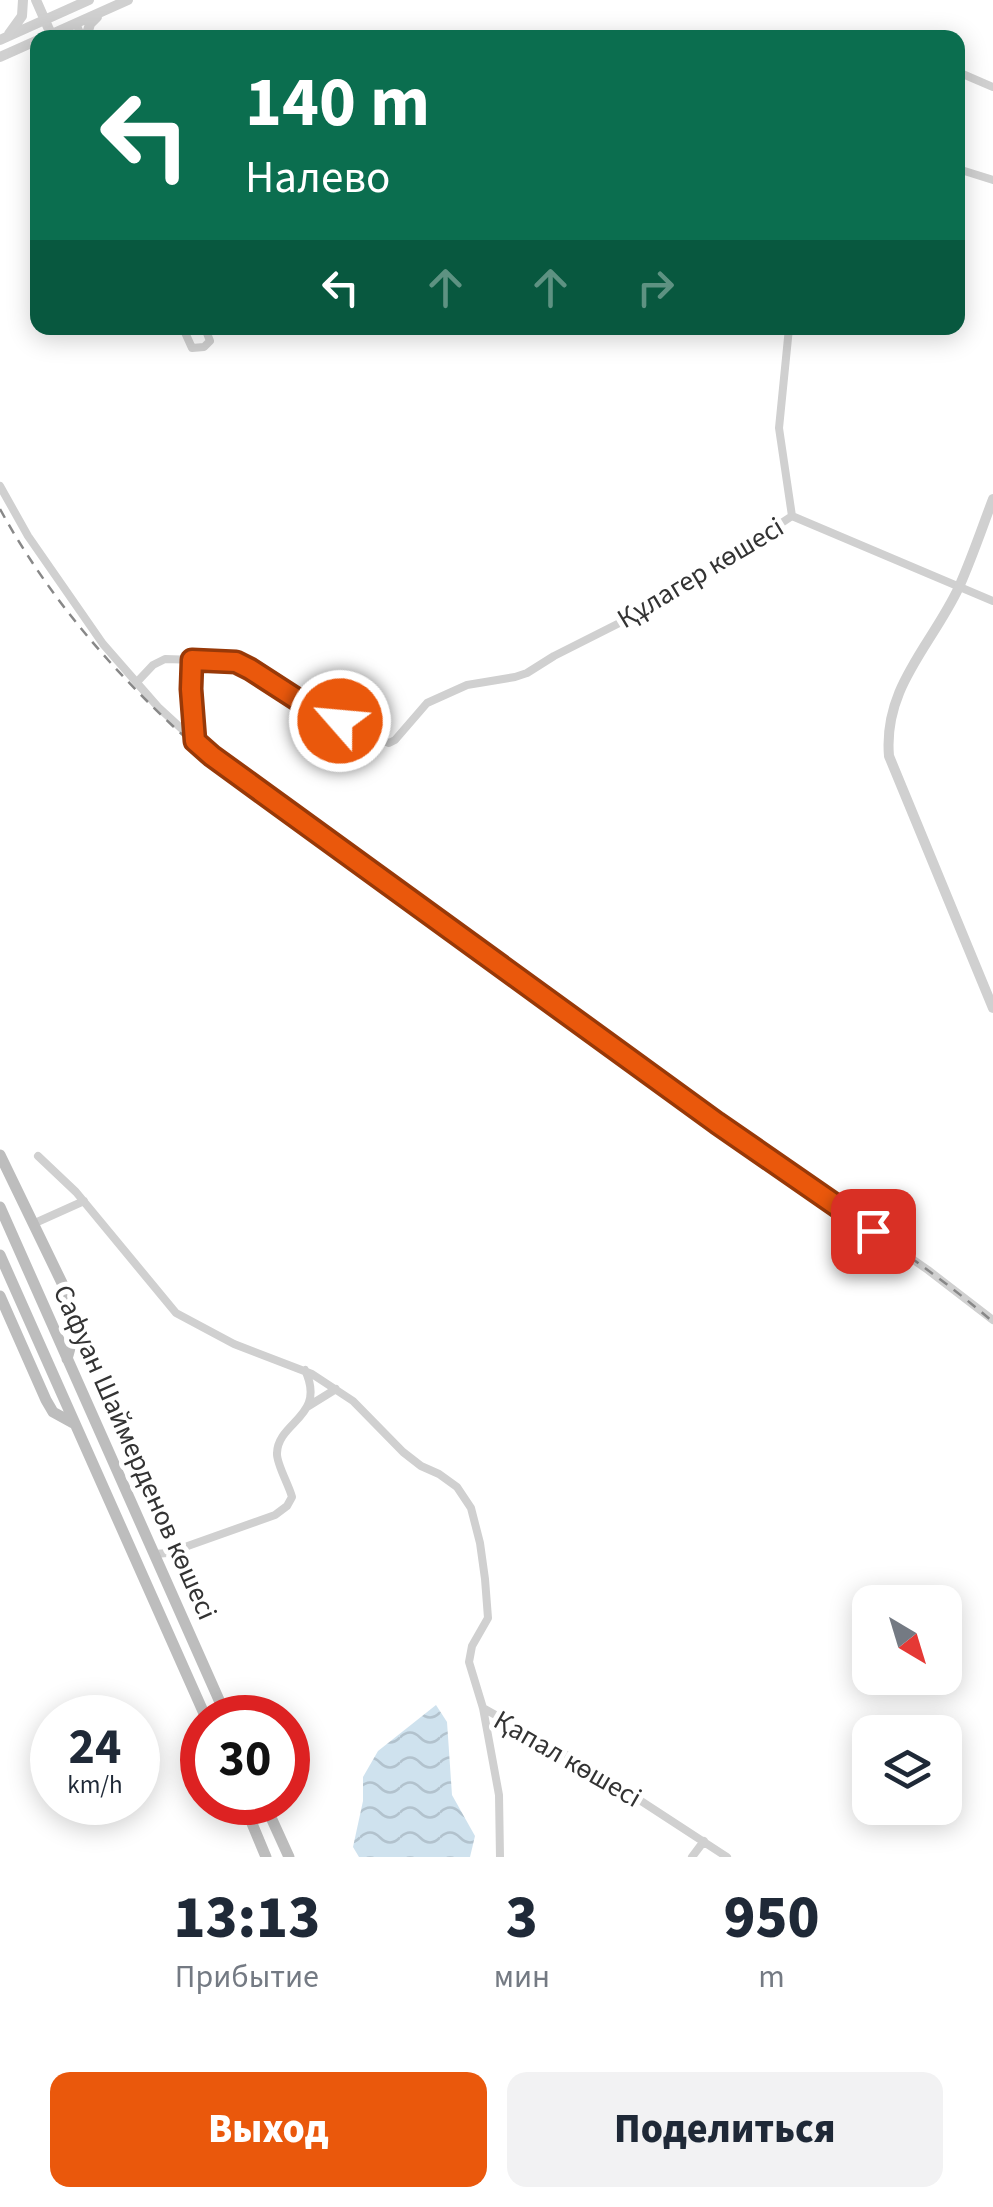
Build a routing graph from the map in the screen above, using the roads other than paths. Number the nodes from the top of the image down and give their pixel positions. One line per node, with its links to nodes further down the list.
1 (23, 0): 13 (street)
2 (36, 0): 7 (street)
3 (89, 0): 5 (street)
4 (128, 0): 6 (street)
5 (67, 4): 7 (street); 8 (street)
6 (101, 12): 8 (street); 12 (street)
7 (44, 20): 9 (street); 13 (street)
8 (76, 23): 10 (street); 11 (street)
9 (45, 30)
10 (61, 30)
11 (80, 30)
12 (88, 30)
13 (4, 38)
14 (30, 44): 15 (street)
15 (0, 57)
16 (965, 75): 17 (street)
17 (993, 87)
18 (965, 171): 19 (street)
19 (993, 180)
20 (186, 335): 21 (street)
21 (208, 335)
22 (789, 335): 25 (street)
23 (0, 486): 29 (street)
24 (993, 499): 26 (street)
25 (792, 516): 26 (street, Құлагер көшесі); 28 (street, Құлагер көшесі)
26 (959, 587): 27 (street, Құлагер көшесі); 31 (street)
27 (993, 601)
28 (192, 660): 29 (street); 30 (street)
29 (136, 682): 30 (street)
30 (195, 741): 39 (street)
31 (993, 1008)
32 (0, 1154): 36 (main road)
33 (38, 1156): 34 (street)
34 (84, 1201): 36 (street); 41 (street)
35 (0, 1207): 40 (main road, Сафуан Шаймерденов көшесі)
36 (34, 1222): 40 (main road)
37 (0, 1256): 44 (main road, Сафуан Шаймерденов көшесі)
38 (0, 1296): 44 (main road)
39 (993, 1320)
40 (67, 1358): 45 (main road, Сафуан Шаймерденов көшесі)
41 (305, 1370): 42 (street); 43 (street)
42 (336, 1389): 43 (street); 48 (street)
43 (307, 1406): 45 (street)
44 (73, 1423): 46 (main road, Сафуан Шаймерденов көшесі)
45 (154, 1554): 47 (main road, Сафуан Шаймерденов көшесі)
46 (196, 1695)
47 (217, 1695)
48 (484, 1708): 51 (street, Қапал көшесі); 54 (street, Қапал көшесі)
49 (253, 1825): 52 (main road)
50 (274, 1825): 53 (main road)
51 (704, 1841): 55 (street); 56 (street, Қапал көшесі)
52 (266, 1857)
53 (288, 1857)
54 (500, 1857)
55 (692, 1857)
56 (727, 1857)

